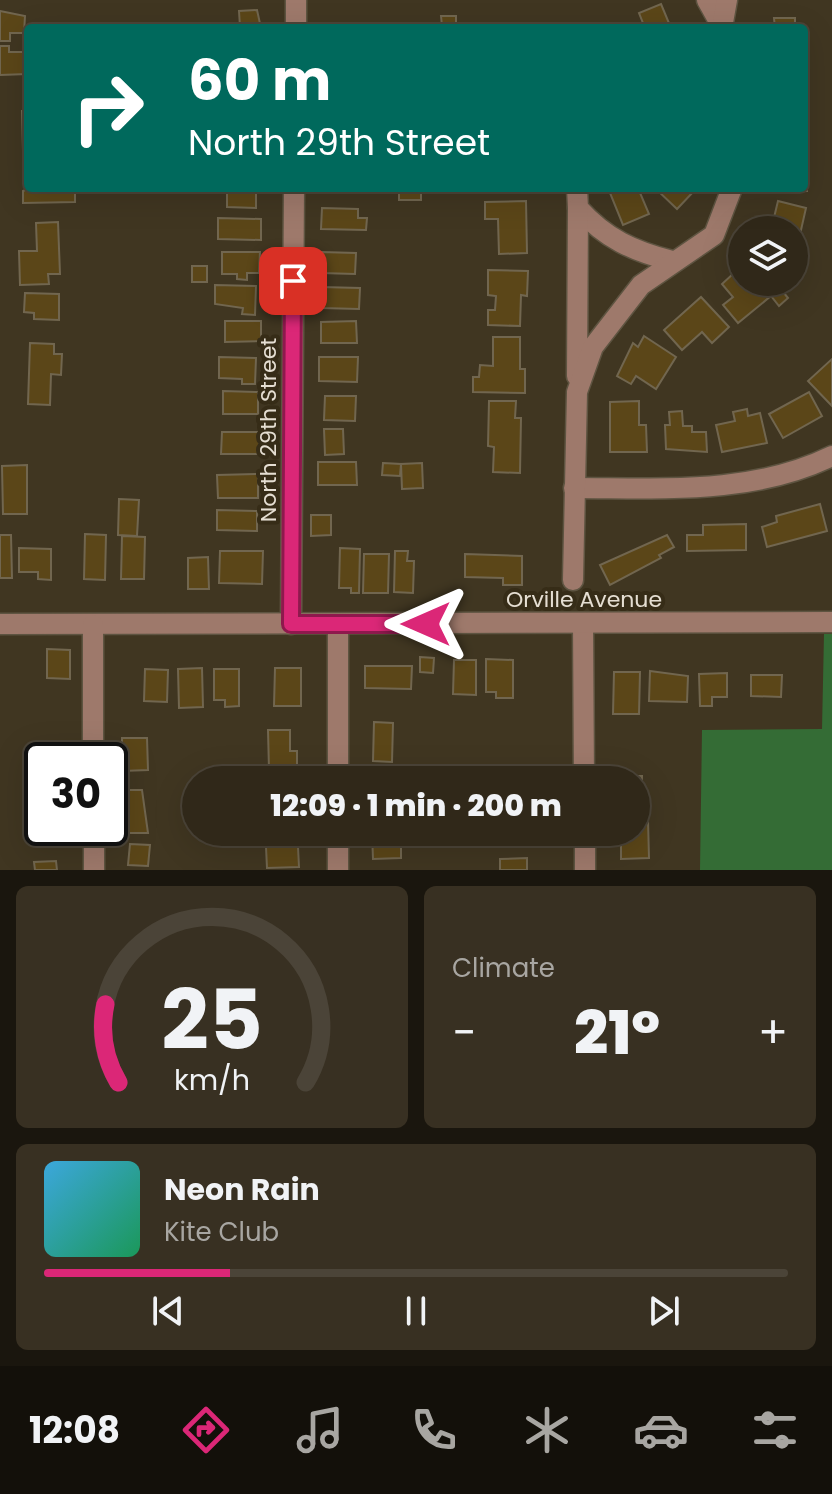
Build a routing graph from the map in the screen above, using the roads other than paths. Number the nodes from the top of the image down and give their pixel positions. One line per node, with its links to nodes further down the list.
1 (296, 0): 4 (street)
2 (707, 0): 5 (street)
3 (727, 0): 6 (street)
4 (296, 24)
5 (720, 24)
6 (721, 24)
7 (294, 192): 18 (street, North 29th Street)
8 (730, 192): 10 (street)
9 (578, 198): 10 (street); 11 (street)
10 (672, 261): 11 (street)
11 (577, 392): 13 (street)
12 (832, 456): 13 (street)
13 (574, 488): 14 (street)
14 (573, 580)
15 (832, 622): 16 (street, Orville Avenue)
16 (583, 623): 19 (street, Orville Avenue); 23 (street)
17 (0, 624): 20 (street, Orville Avenue)
18 (291, 624): 19 (street, Orville Avenue); 20 (street, Orville Avenue)
19 (338, 624): 22 (street)
20 (93, 625): 21 (street)
21 (93, 742)
22 (338, 766)
23 (584, 766)
24 (94, 846): 27 (street)
25 (338, 846): 28 (street)
26 (585, 846): 29 (street)
27 (94, 870)
28 (338, 870)
29 (585, 870)

